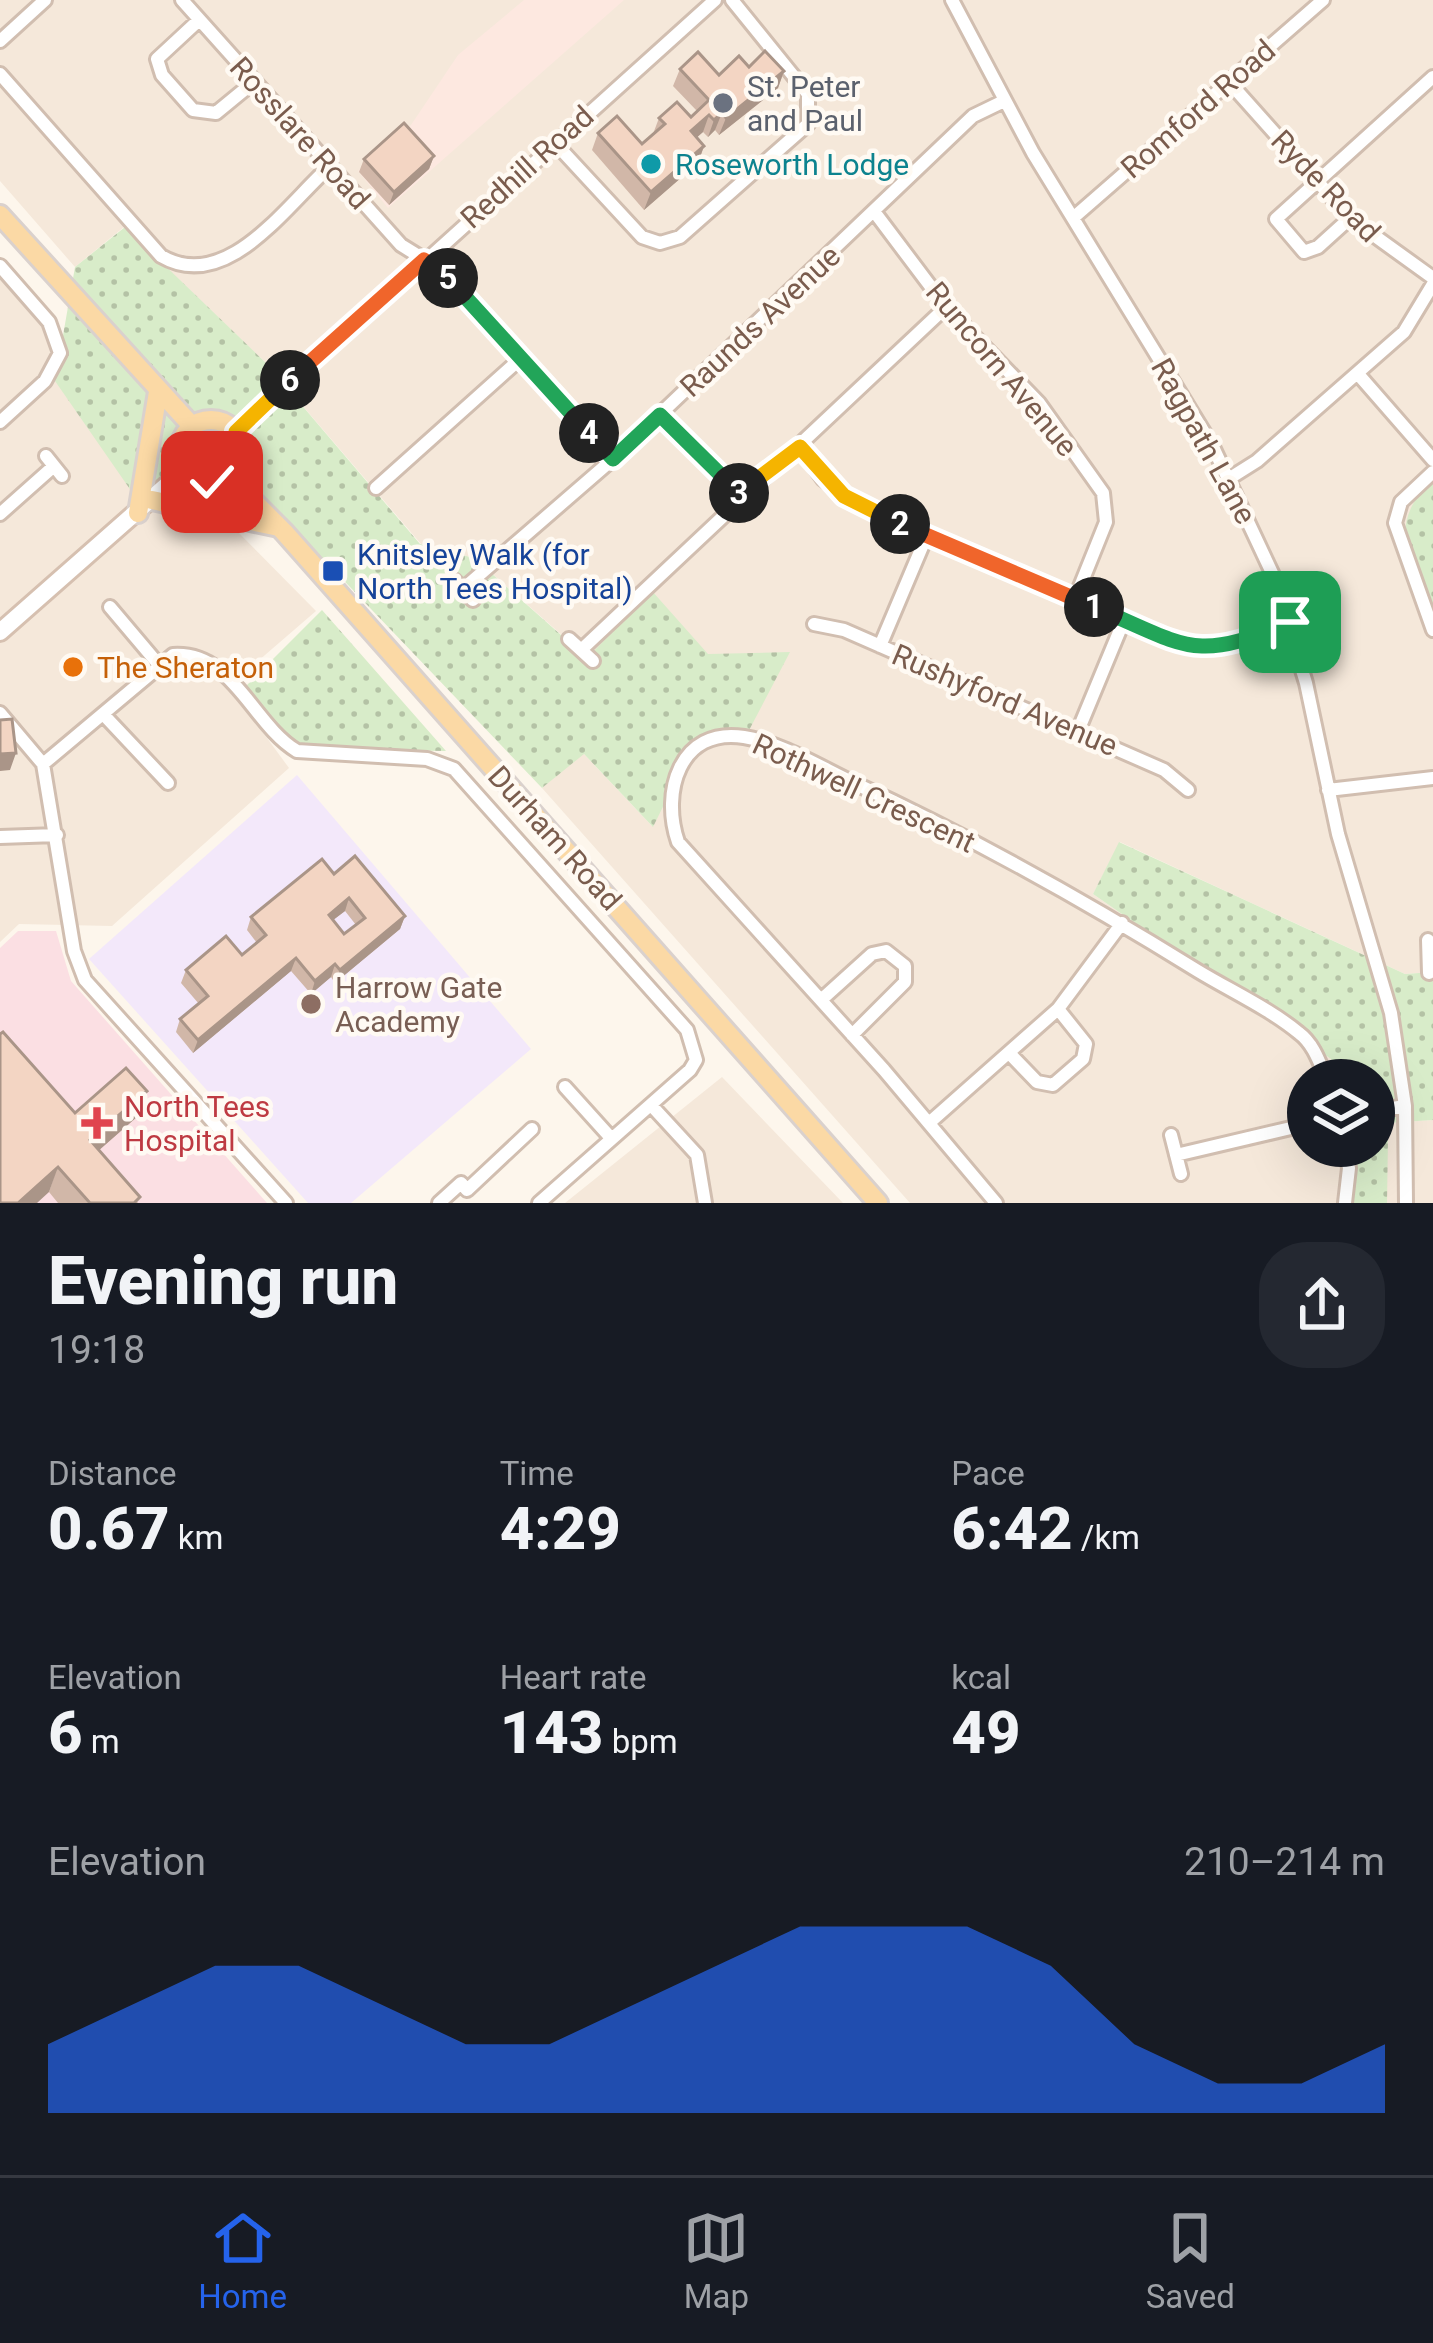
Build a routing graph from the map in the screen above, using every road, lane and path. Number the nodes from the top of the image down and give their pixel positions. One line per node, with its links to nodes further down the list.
1 (45, 0): 8 (street)
2 (182, 0): 7 (street, Rosslare Road)
3 (715, 0): 14 (street, Redhill Road)
4 (732, 0): 14 (street)
5 (952, 0): 13 (street, Ragpath Lane)
6 (1323, 0): 12 (street, Romford Road)
7 (199, 20): 11 (street, Rosslare Road); 11 (street)
8 (0, 41)
9 (0, 74): 15 (street)
10 (1433, 77): 16 (street)
11 (255, 81): 15 (street, Rosslare Road)
12 (1229, 82): 16 (street, Ryde Road); 19 (street, Romford Road)
13 (1004, 101): 17 (street, Raunds Avenue); 19 (street, Ragpath Lane)
14 (555, 143): 21 (street, Redhill Road)
15 (329, 167): 21 (street, Rosslare Road)
16 (1315, 180): 20 (street, Ryde Road); 20 (street)
17 (876, 214): 24 (street, Runcorn Avenue); 28 (street, Raunds Avenue)
18 (0, 215): 27 (main road)
19 (1072, 218): 39 (street, Ragpath Lane)
20 (1350, 218): 23 (street, Ryde Road)
21 (424, 260): 25 (street, Rosslare Road); 31 (street, Redhill Road)
22 (0, 266): 29 (street)
23 (1433, 281): 26 (street)
24 (946, 307): 32 (street); 47 (street, Runcorn Avenue)
25 (520, 359): 33 (street, Rosslare Road); 40 (street)
26 (1358, 374): 34 (street); 39 (street)
27 (158, 392): 30 (main road); 42 (main road)
28 (660, 415): 33 (street, Raunds Avenue); 41 (street)
29 (0, 422)
30 (192, 426): 31 (main road); 36 (main road)
31 (236, 432): 38 (main road)
32 (800, 447): 41 (street); 45 (street)
33 (613, 459): 46 (street, Raunds Avenue)
34 (1433, 460)
35 (54, 466): 43 (street)
36 (185, 469): 38 (main road); 42 (street)
37 (1433, 472): 52 (street)
38 (228, 476): 44 (main road, Durham Road)
39 (1230, 478): 50 (street, Ragpath Lane)
40 (376, 488)
41 (741, 496): 56 (street)
42 (145, 506): 44 (main road); 53 (street)
43 (0, 513)
44 (279, 527): 95 (main road, Durham Road)
45 (927, 536): 47 (street); 55 (street)
46 (463, 590)
47 (1076, 599): 49 (street)
48 (110, 607): 58 (street)
49 (1124, 620): 50 (street); 61 (street)
50 (1290, 622): 66 (street, Ragpath Lane)
51 (814, 624): 55 (street, Rushyford Avenue)
52 (1433, 630)
53 (0, 632)
54 (569, 639): 56 (street)
55 (880, 646): 61 (street, Rushyford Avenue)
56 (581, 650): 57 (street)
57 (593, 662)
58 (159, 665): 60 (street); 78 (street)
59 (0, 713): 62 (street)
60 (103, 714): 62 (street); 64 (street)
61 (1078, 731): 65 (street, Rushyford Avenue)
62 (43, 764): 67 (street)
63 (1433, 778): 66 (street)
64 (168, 783)
65 (1188, 790)
66 (1328, 790): 79 (street, Ragpath Lane)
67 (57, 835): 68 (street); 90 (street)
68 (0, 837)
69 (1122, 923): 72 (street, Rothwell Crescent); 73 (street); 76 (street, Rothwell Crescent)
70 (1428, 940): 71 (street)
71 (1430, 963)
72 (820, 1000): 74 (street, Rothwell Crescent); 74 (street)
73 (1058, 1009): 75 (street); 75 (street)
74 (852, 1035): 81 (street, Rothwell Crescent)
75 (1009, 1053): 81 (street)
76 (1315, 1059)
77 (565, 1087): 85 (street)
78 (651, 1105): 85 (street); 94 (street)
79 (1405, 1106): 80 (street); 98 (street, Ragpath Lane)
80 (1395, 1108)
81 (929, 1124): 96 (street, Rothwell Crescent)
82 (532, 1129): 89 (street)
83 (1287, 1129): 86 (street)
84 (1171, 1135): 86 (street)
85 (611, 1138): 93 (street)
86 (1176, 1155): 88 (street)
87 (1349, 1167): 97 (street)
88 (1180, 1174)
89 (467, 1190): 91 (street); 92 (street)
90 (286, 1203)
91 (440, 1203)
92 (479, 1203)
93 (539, 1203)
94 (705, 1203)
95 (878, 1203)
96 (996, 1203)
97 (1346, 1203)
98 (1406, 1203)

